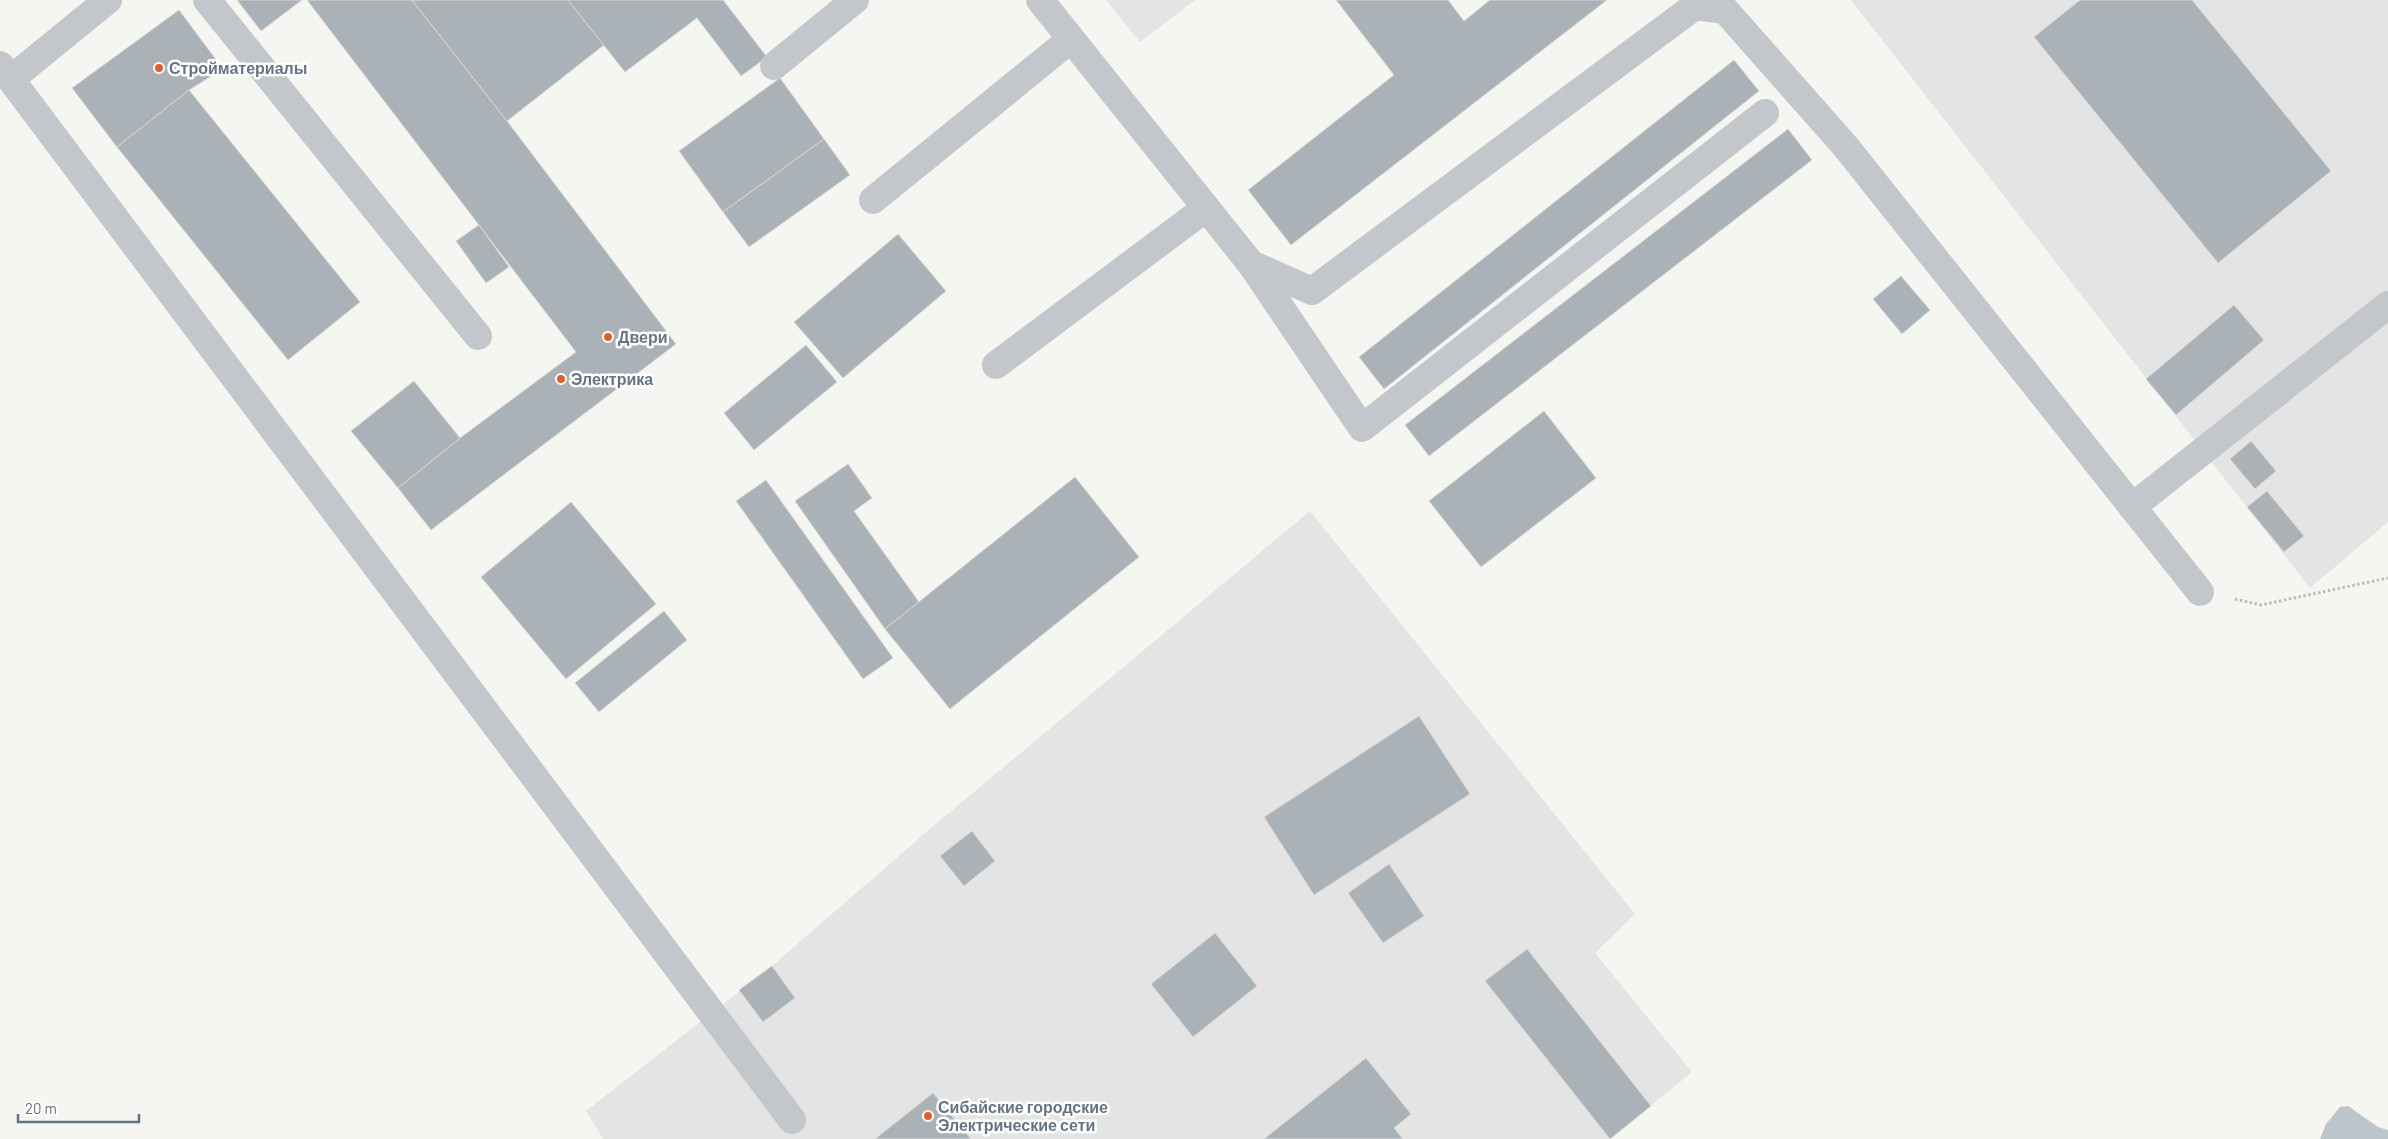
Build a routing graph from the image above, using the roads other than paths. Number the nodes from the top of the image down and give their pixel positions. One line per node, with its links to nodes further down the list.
1 (108, 0): 7 (lane)
2 (207, 0): 13 (lane)
3 (855, 0): 6 (lane)
4 (1040, 0): 5 (lane)
5 (1071, 39): 9 (lane); 10 (lane)
6 (774, 66)
7 (6, 72): 17 (lane)
8 (1766, 113): 11 (lane)
9 (872, 200)
10 (1206, 208): 11 (lane); 14 (lane)
11 (1251, 264): 15 (lane)
12 (2388, 305): 15 (lane)
13 (478, 336)
14 (996, 365)
15 (2132, 507): 16 (lane)
16 (2200, 592)
17 (792, 1120)

